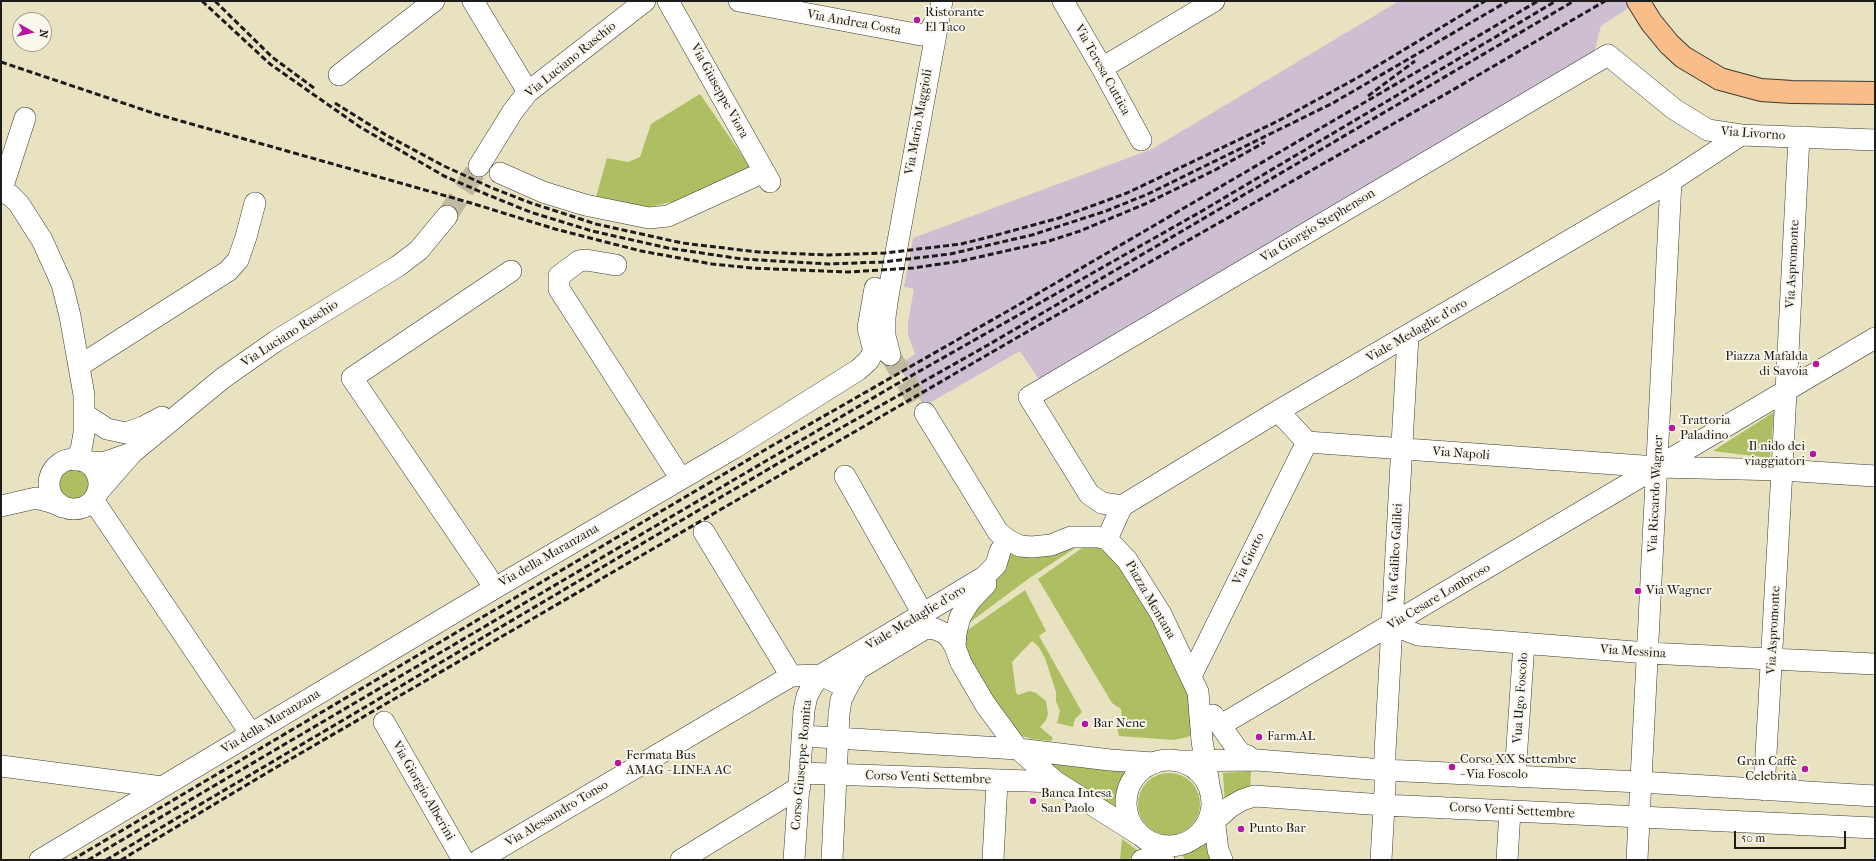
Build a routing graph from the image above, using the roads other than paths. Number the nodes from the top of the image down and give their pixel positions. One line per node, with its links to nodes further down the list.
1 (434, 1): 12 (street)
2 (473, 1): 13 (street)
3 (646, 1): 13 (street, Via Luciano Raschio)
4 (668, 1): 21 (street, Via Giuseppe Viora)
5 (739, 1): 6 (street, Via Andrea Costa)
6 (942, 1): 31 (street, Via Mario Maggioli)
7 (1062, 1): 11 (street, Via Teresa Cuttica)
8 (1214, 1): 11 (street)
9 (1641, 6): 14 (main road)
10 (1608, 55): 16 (street, Via Livorno); 50 (street, Via Giorgio Stephenson)
11 (1102, 68): 18 (street, Via Teresa Cuttica)
12 (339, 75)
13 (528, 92): 20 (street, Via Luciano Raschio)
14 (1875, 93)
15 (25, 118): 23 (street)
16 (1741, 135): 17 (street, Via Livorno); 22 (street, Viale Medaglie d'oro)
17 (1799, 137): 19 (street, Via Livorno); 34 (street, Via Aspromonte)
18 (1141, 140)
19 (1875, 140)
20 (479, 166)
21 (500, 173)
22 (1671, 181): 29 (street, Viale Medaglie d'oro); 42 (street, Via Riccardo Wagner)
23 (1, 192): 32 (street)
24 (255, 203): 32 (street)
25 (447, 216): 33 (street, Via Luciano Raschio)
26 (616, 265): 47 (street)
27 (511, 271): 55 (street)
28 (875, 288): 47 (street, Via della Maranzana)
29 (1408, 336): 35 (street, Viale Medaglie d'oro); 39 (street, Via Galileo Galilei)
30 (1875, 338): 34 (street)
31 (890, 354)
32 (79, 366): 37 (street)
33 (223, 378): 37 (street); 40 (street, Via Luciano Raschio)
34 (1786, 391): 42 (street, Via Cesare Lombroso); 44 (street, Via Aspromonte)
35 (1278, 411): 38 (street); 50 (street, Viale Medaglie d'oro)
36 (925, 412): 54 (street)
37 (84, 414): 41 (street)
38 (1307, 442): 39 (street, Via Napoli); 65 (street, Via Giotto)
39 (1402, 450): 42 (street, Via Napoli); 57 (street, Via Galileo Galilei)
40 (132, 453): 41 (street); 48 (street)
41 (78, 460): 43 (street); 48 (street)
42 (1657, 467): 44 (street, Via Napoli); 57 (street, Via Cesare Lombroso); 60 (street, Via Riccardo Wagner)
43 (53, 470): 49 (street); 51 (street)
44 (1782, 470): 46 (street); 61 (street, Via Aspromonte)
45 (845, 476): 56 (street)
46 (1875, 476)
47 (681, 479): 55 (street, Via della Maranzana)
48 (95, 497): 51 (street); 69 (street)
49 (1, 505): 51 (street)
50 (1122, 506): 53 (street)
51 (63, 507)
52 (704, 532): 64 (street)
53 (1107, 539): 54 (street); 65 (street, Piazza Mentana)
54 (999, 541): 56 (street, Viale Medaglie d'oro); 59 (street)
55 (494, 588): 69 (street, Via della Maranzana)
56 (924, 621): 59 (street, Viale Medaglie d'oro); 63 (street, Viale Medaglie d'oro); 66 (street, Viale Medaglie d'oro)
57 (1392, 624): 58 (street, Via Messina); 68 (street, Via Cesare Lombroso); 78 (street, Via Galileo Galilei)
58 (1524, 643): 60 (street, Via Messina); 80 (street, Vua Ugo Foscolo)
59 (955, 647): 72 (street)
60 (1648, 653): 61 (street, Via Messina); 84 (street, Via Riccardo Wagner)
61 (1773, 659): 62 (street, Via Messina); 86 (street, Via Aspromonte)
62 (1875, 664)
63 (821, 675): 64 (street, Via Alessandro Tonso); 66 (street, Via Alessandro Tonso); 70 (street, Corso Giuseppe Romita)
64 (791, 676): 96 (street, Via Alessandro Tonso)
65 (1194, 684): 68 (street, Piazza Mentana); 73 (street, Piazza Mentana)
66 (847, 688): 71 (street)
67 (384, 722): 95 (street, Via Giorgio Alberini)
68 (1221, 725): 74 (street, Piazza Mentana)
69 (251, 734): 85 (street, Via della Maranzana)
70 (803, 736): 71 (street); 81 (street, Corso Giuseppe Romita)
71 (838, 738): 72 (street); 79 (street)
72 (1018, 749): 76 (street); 83 (street)
73 (1205, 760): 74 (street); 75 (street); 88 (street, Piazza Mentana)
74 (1250, 760): 78 (street)
75 (1176, 761): 76 (street); 88 (street)
76 (1154, 763): 93 (street)
77 (1, 766): 85 (street)
78 (1384, 770): 80 (street); 89 (street)
79 (836, 774): 81 (street, Corso Venti Settembre); 82 (street, Corso Venti Settembre); 99 (street)
80 (1515, 776): 84 (street)
81 (800, 780): 97 (street); 98 (street, Corso Giuseppe Romita)
82 (997, 781): 83 (street, Corso Venti Settembre); 100 (street)
83 (1056, 782): 93 (street)
84 (1640, 782): 86 (street); 91 (street)
85 (162, 786): 94 (street, Via della Maranzana)
86 (1764, 790): 87 (street)
87 (1875, 796)
88 (1212, 805): 89 (street, Corso Venti Settembre); 93 (street, Corso Venti Settembre); 103 (street, Piazza Mentana)
89 (1384, 805): 90 (street, Corso Venti Settembre); 104 (street)
90 (1510, 811): 91 (street, Corso Venti Settembre); 105 (street)
91 (1639, 817): 92 (street, Corso Venti Settembre); 106 (street)
92 (1875, 828)
93 (1144, 846): 101 (street); 102 (street)
94 (40, 860)
95 (463, 860)
96 (479, 860)
97 (681, 860)
98 (794, 860)
99 (832, 860)
100 (993, 860)
101 (1164, 860)
102 (1170, 860)
103 (1222, 860)
104 (1381, 860)
105 (1507, 860)
106 (1637, 860)

